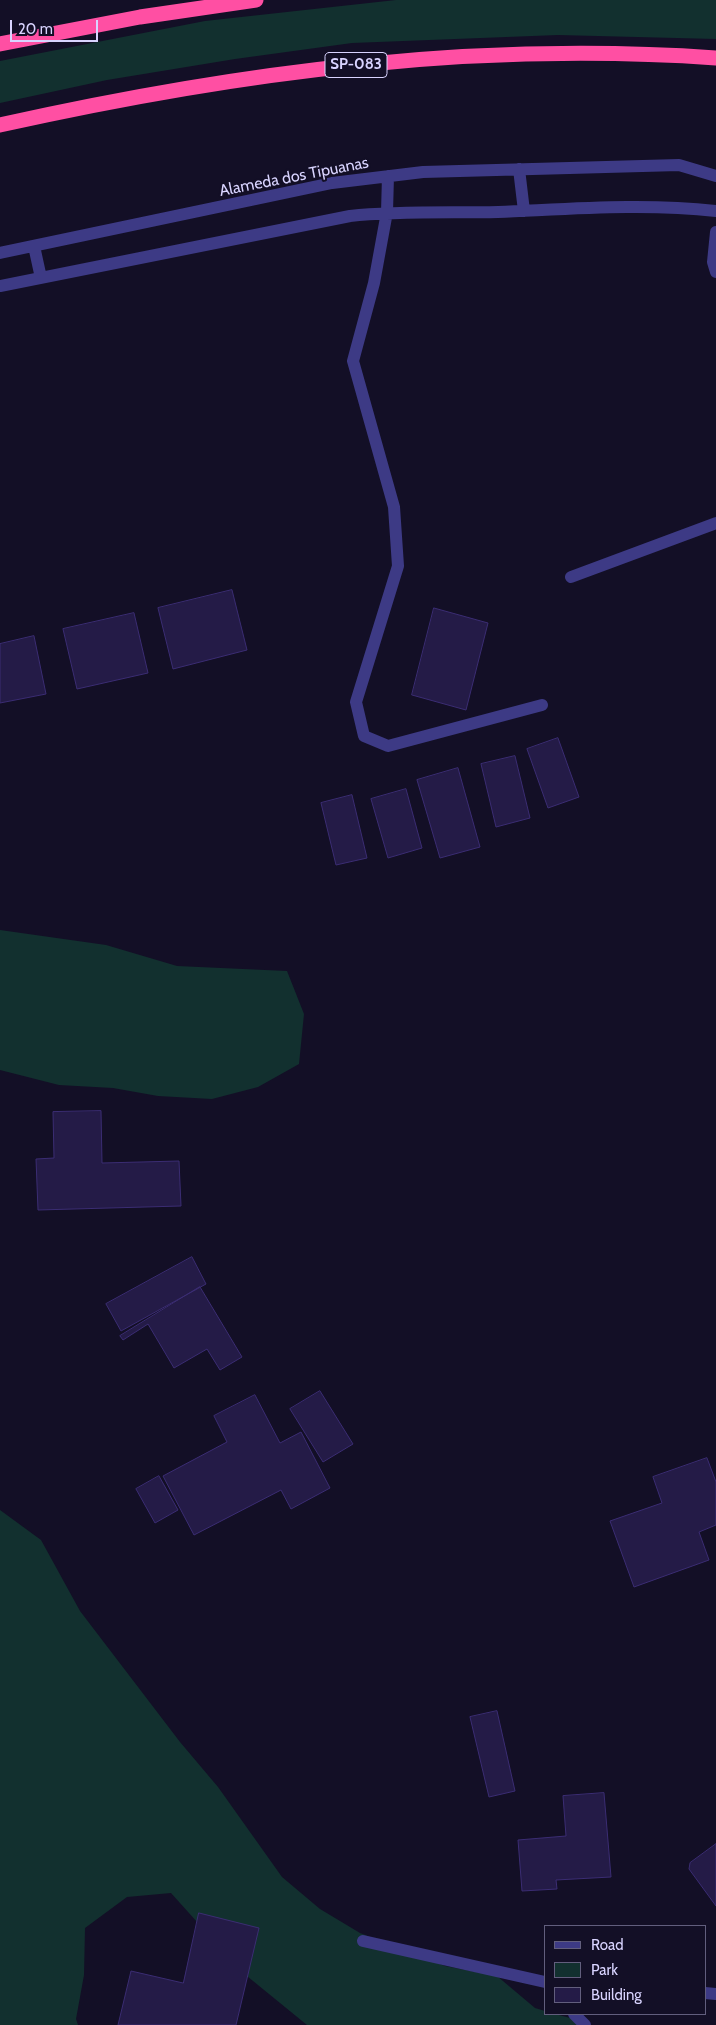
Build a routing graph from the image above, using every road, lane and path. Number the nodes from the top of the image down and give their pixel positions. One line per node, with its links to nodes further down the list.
1 (256, 0): 2 (highway)
2 (0, 44)
3 (716, 58): 4 (highway, SP-083)
4 (0, 125)
5 (519, 169): 6 (street, Alameda dos Tipuanas); 7 (street, Alameda dos Tipuanas); 8 (street)
6 (388, 176): 10 (street); 12 (street, Alameda dos Tipuanas)
7 (716, 176)
8 (524, 211): 9 (street); 10 (street)
9 (716, 211)
10 (387, 212): 15 (street); 19 (street)
11 (716, 232): 14 (street)
12 (34, 246): 13 (street, Alameda dos Tipuanas); 15 (street)
13 (0, 254)
14 (716, 272)
15 (42, 278): 16 (street)
16 (0, 286)
17 (716, 523): 18 (street)
18 (572, 577)
19 (542, 705)
20 (363, 1941): 21 (street)
21 (544, 1982)
22 (575, 2015): 23 (street)
23 (585, 2025)

